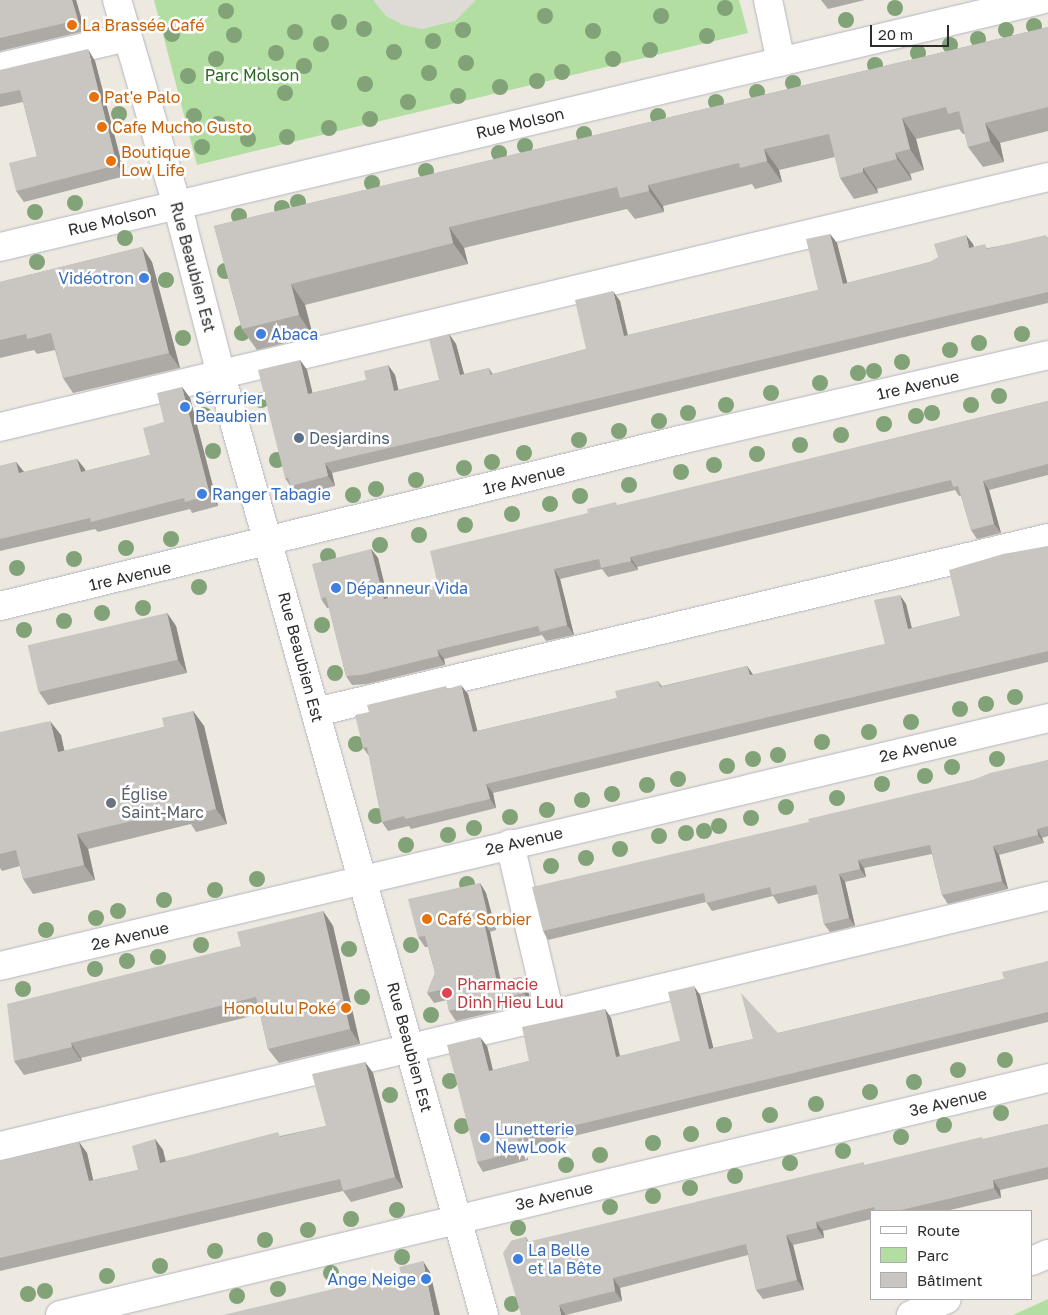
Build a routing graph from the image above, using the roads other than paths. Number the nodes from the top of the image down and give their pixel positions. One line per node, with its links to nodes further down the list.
1 (117, 0): 4 (street, Rue Beaubien Est)
2 (768, 0): 5 (street)
3 (1041, 0): 5 (street, Rue Molson)
4 (127, 36): 6 (street); 8 (street, Rue Beaubien Est)
5 (781, 62): 8 (street, Rue Molson)
6 (0, 67)
7 (1048, 177): 11 (street)
8 (177, 205): 9 (street, Rue Molson); 11 (street, Rue Beaubien Est)
9 (0, 247)
10 (1048, 355): 14 (street, 1re Avenue)
11 (221, 375): 12 (street); 14 (street, Rue Beaubien Est)
12 (0, 427)
13 (1048, 538): 16 (street)
14 (268, 543): 15 (street, 1re Avenue); 16 (street, Rue Beaubien Est)
15 (0, 606)
16 (316, 712): 19 (street, Rue Beaubien Est)
17 (1048, 718): 18 (street, 2e Avenue)
18 (510, 844): 19 (street, 2e Avenue); 22 (street)
19 (364, 881): 21 (street, 2e Avenue); 23 (street, Rue Beaubien Est)
20 (1048, 896): 22 (street)
21 (0, 966)
22 (550, 1015): 23 (street)
23 (410, 1048): 25 (street); 26 (street, Rue Beaubien Est)
24 (1048, 1078): 26 (street, 3e Avenue)
25 (0, 1146)
26 (457, 1220): 30 (street, 3e Avenue); 31 (street, Rue Beaubien Est)
27 (1048, 1254): 28 (street)
28 (1033, 1261)
29 (945, 1300): 32 (street)
30 (60, 1315)
31 (484, 1315)
32 (911, 1315)

